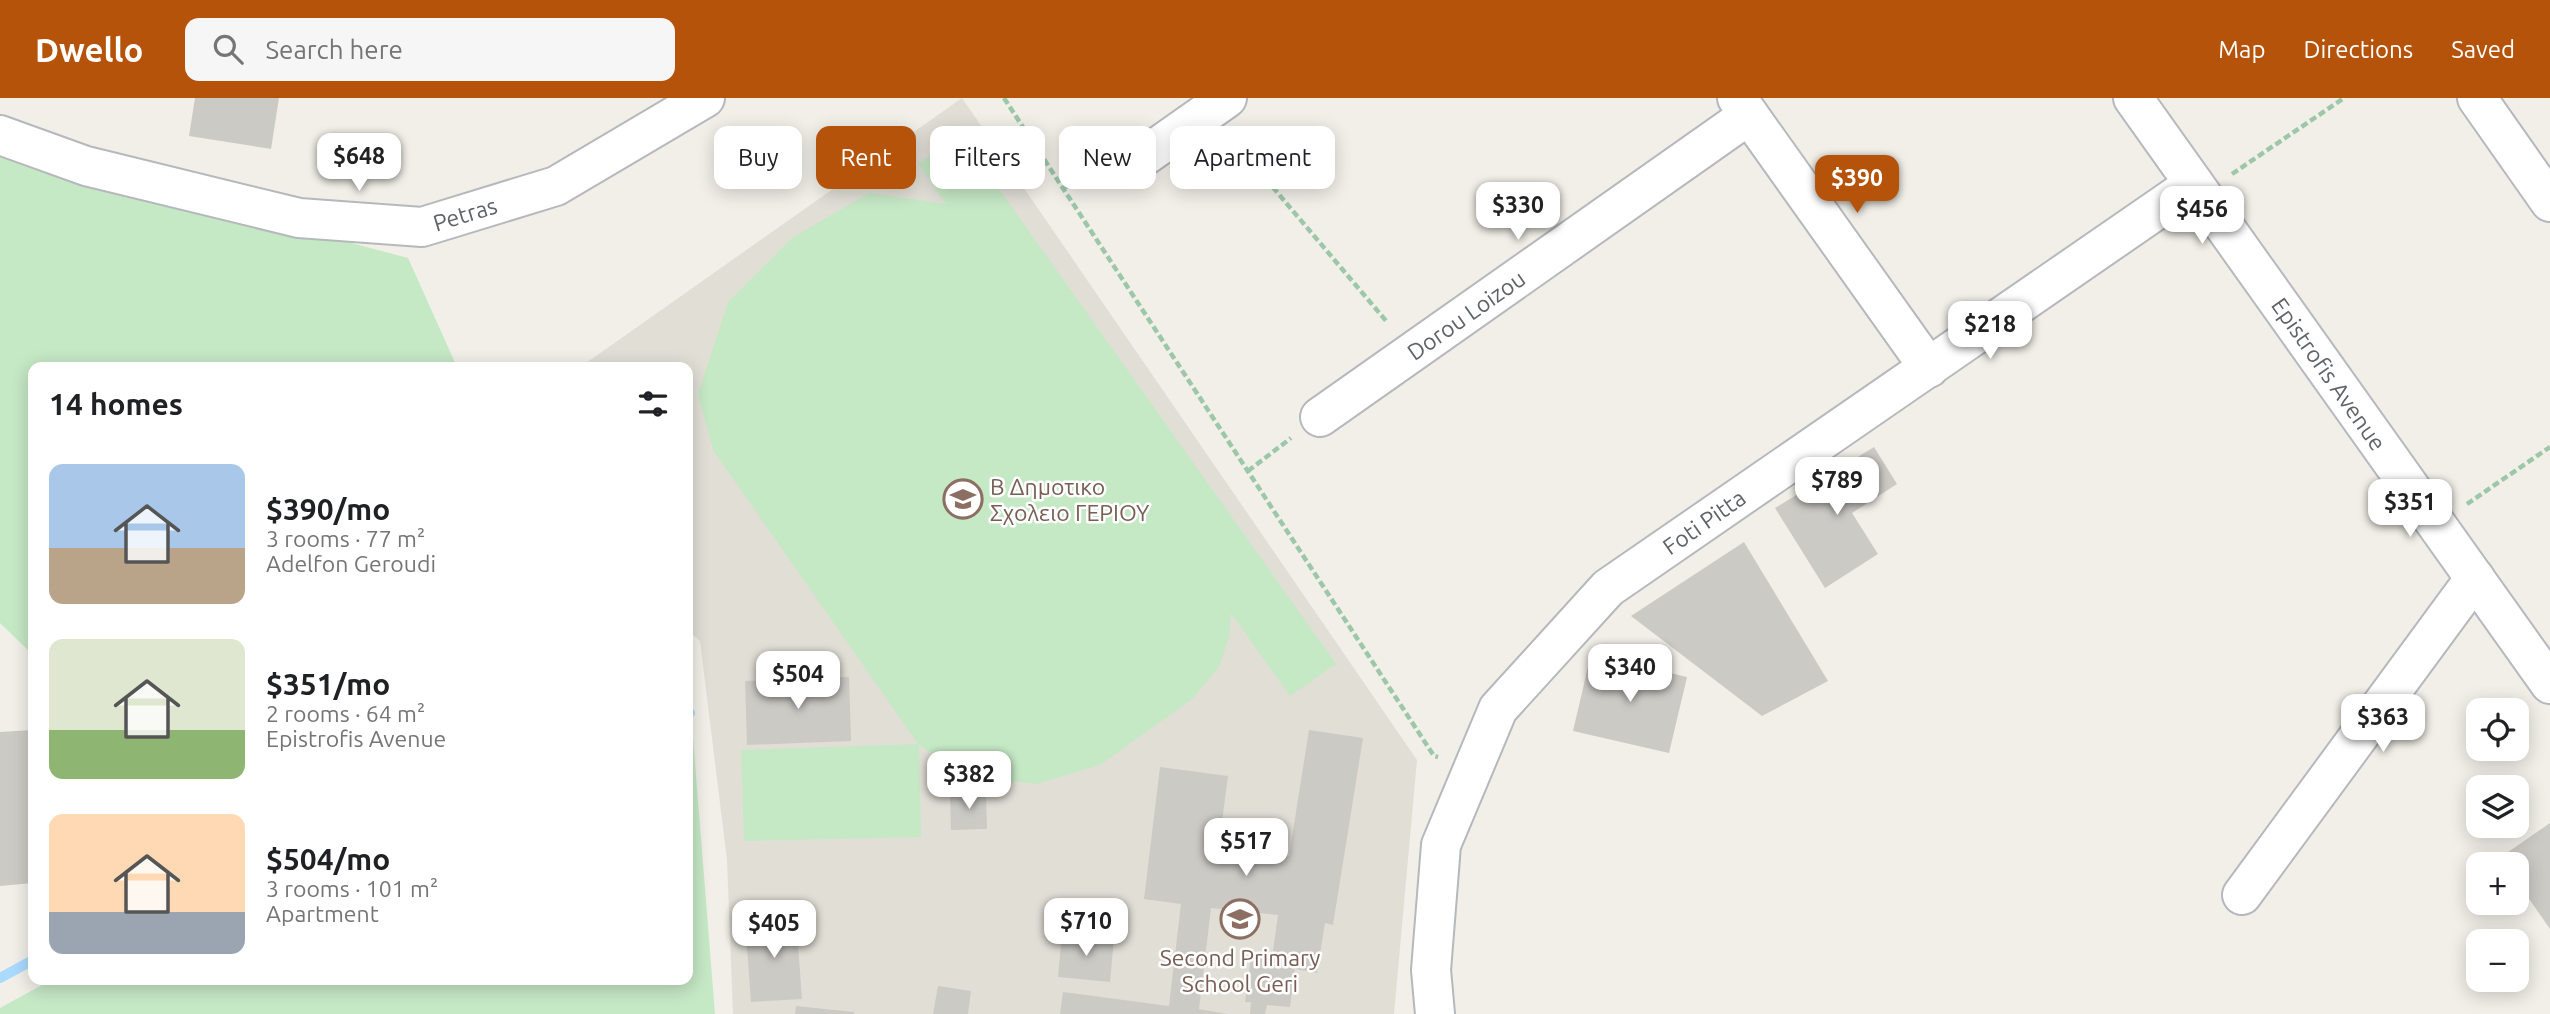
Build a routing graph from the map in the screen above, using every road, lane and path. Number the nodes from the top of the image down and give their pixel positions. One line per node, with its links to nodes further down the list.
1 (705, 98): 8 (street, Petras)
2 (1004, 98): 16 (path)
3 (2133, 98): 10 (street, Epistrofis Avenue)
4 (2344, 98): 10 (path)
5 (2477, 98): 11 (street)
6 (1218, 105): 9 (street); 12 (path)
7 (1743, 106): 12 (street, Dorou Loizou); 13 (street)
8 (0, 135)
9 (1156, 148)
10 (2198, 189): 13 (street, Foti Pitta); 17 (street, Epistrofis Avenue)
11 (2550, 202)
12 (1412, 352): 14 (street, Dorou Loizou)
13 (1929, 368): 20 (street, Foti Pitta)
14 (1320, 417): 16 (path)
15 (2550, 447): 17 (path)
16 (1248, 471): 20 (path)
17 (2437, 525): 18 (street, Epistrofis Avenue)
18 (2475, 578): 19 (street, Epistrofis Avenue); 21 (street)
19 (2550, 684)
20 (1472, 772): 22 (street, Foti Pitta)
21 (2242, 895)
22 (1435, 1014)

